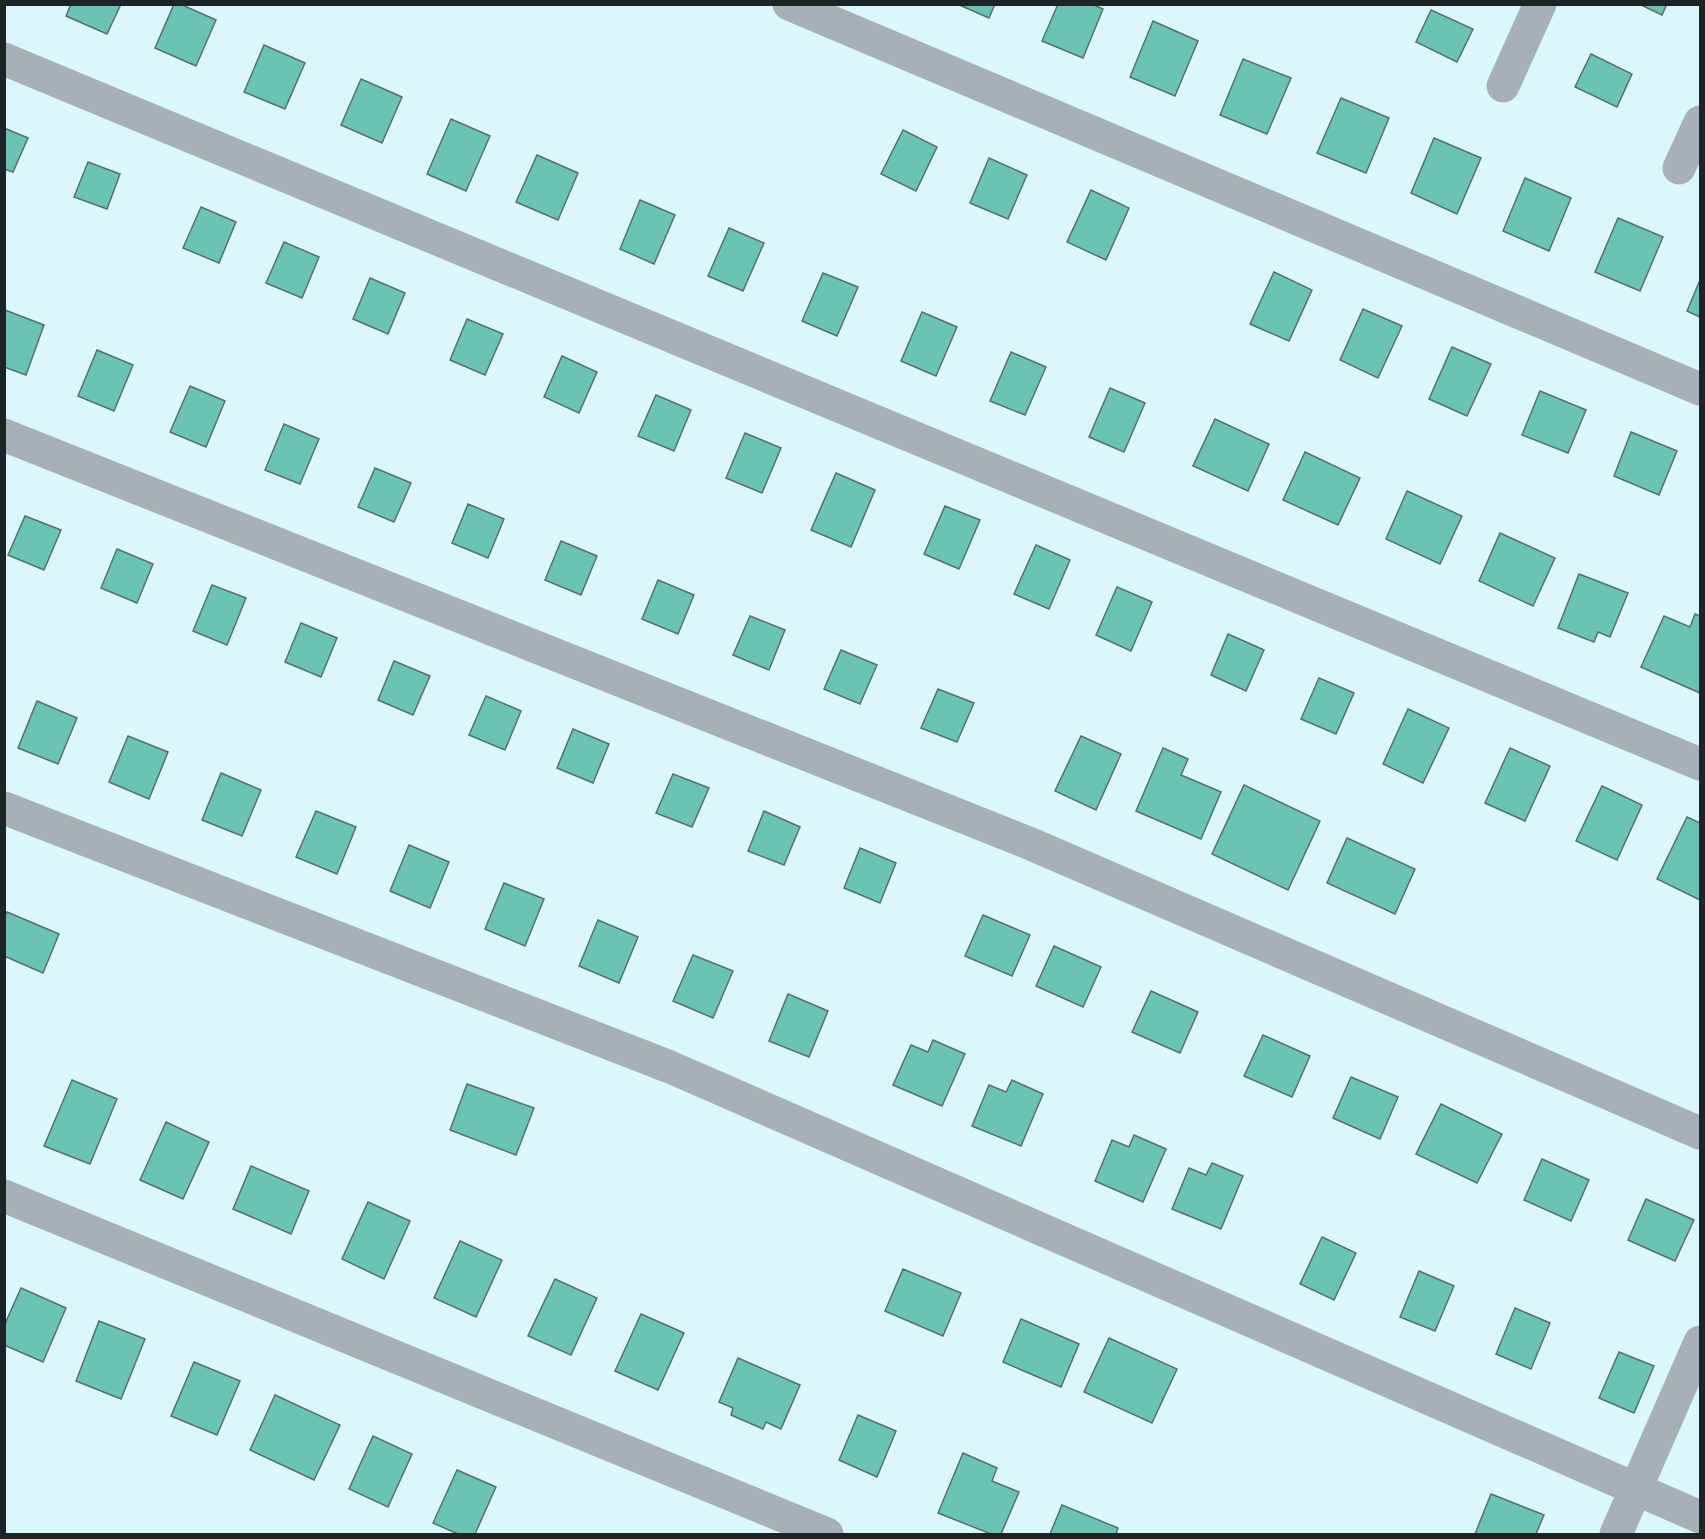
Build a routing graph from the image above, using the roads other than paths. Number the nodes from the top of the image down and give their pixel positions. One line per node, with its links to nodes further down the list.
1 (789, 4): 7 (street)
2 (1540, 4): 4 (street)
3 (4, 60): 9 (street)
4 (1503, 86)
5 (1701, 122): 6 (street)
6 (1679, 168)
7 (1701, 389)
8 (4, 435): 11 (street)
9 (1701, 764)
10 (4, 808): 14 (street)
11 (1701, 1133)
12 (4, 1196): 16 (street)
13 (1701, 1342): 14 (street)
14 (1636, 1489): 15 (street); 17 (street)
15 (1701, 1517)
16 (827, 1534)
17 (1616, 1534)

